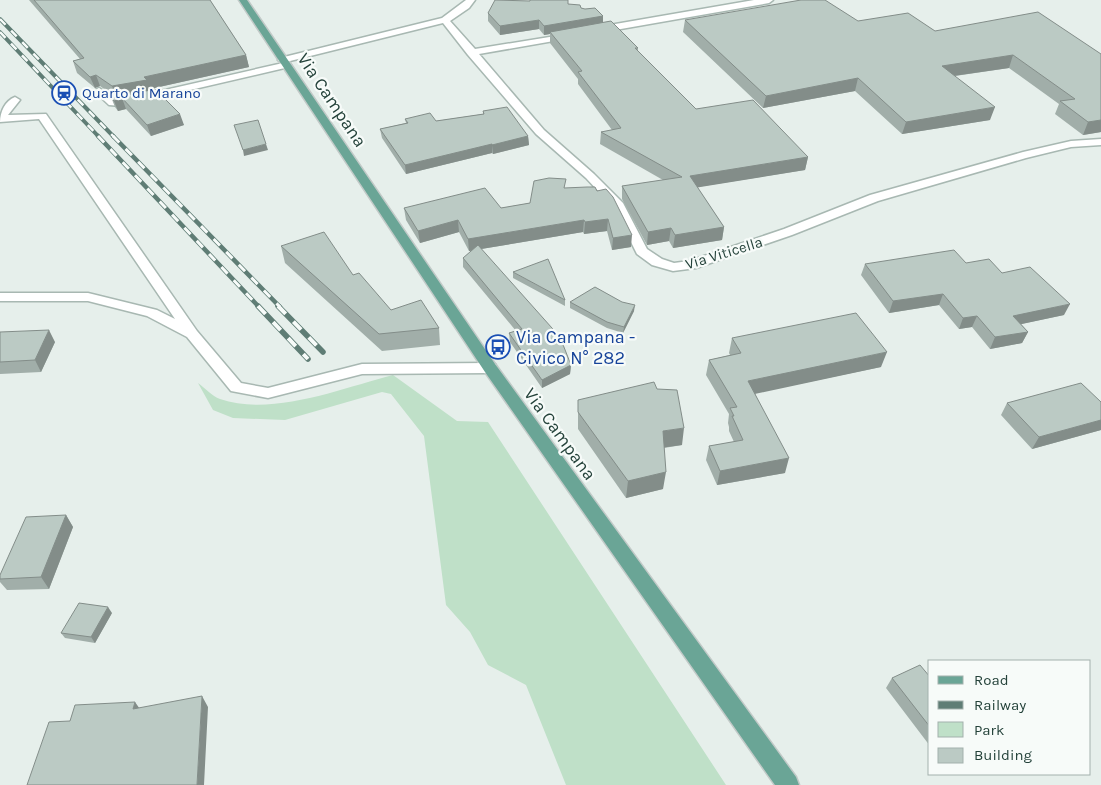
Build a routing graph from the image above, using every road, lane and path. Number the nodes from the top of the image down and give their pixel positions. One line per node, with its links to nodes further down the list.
1 (243, 0): 6 (main road, Via Campana)
2 (470, 0): 4 (street)
3 (769, 0): 5 (street)
4 (445, 20): 5 (street, Via Viticella); 6 (street)
5 (471, 53): 10 (street, Via Viticella)
6 (285, 63): 7 (street); 13 (main road, Via Campana)
7 (98, 91)
8 (15, 100): 9 (street)
9 (0, 119): 12 (street)
10 (1101, 142)
11 (0, 297): 12 (street)
12 (192, 334): 13 (street)
13 (490, 368): 14 (main road, Via Campana)
14 (788, 785)

